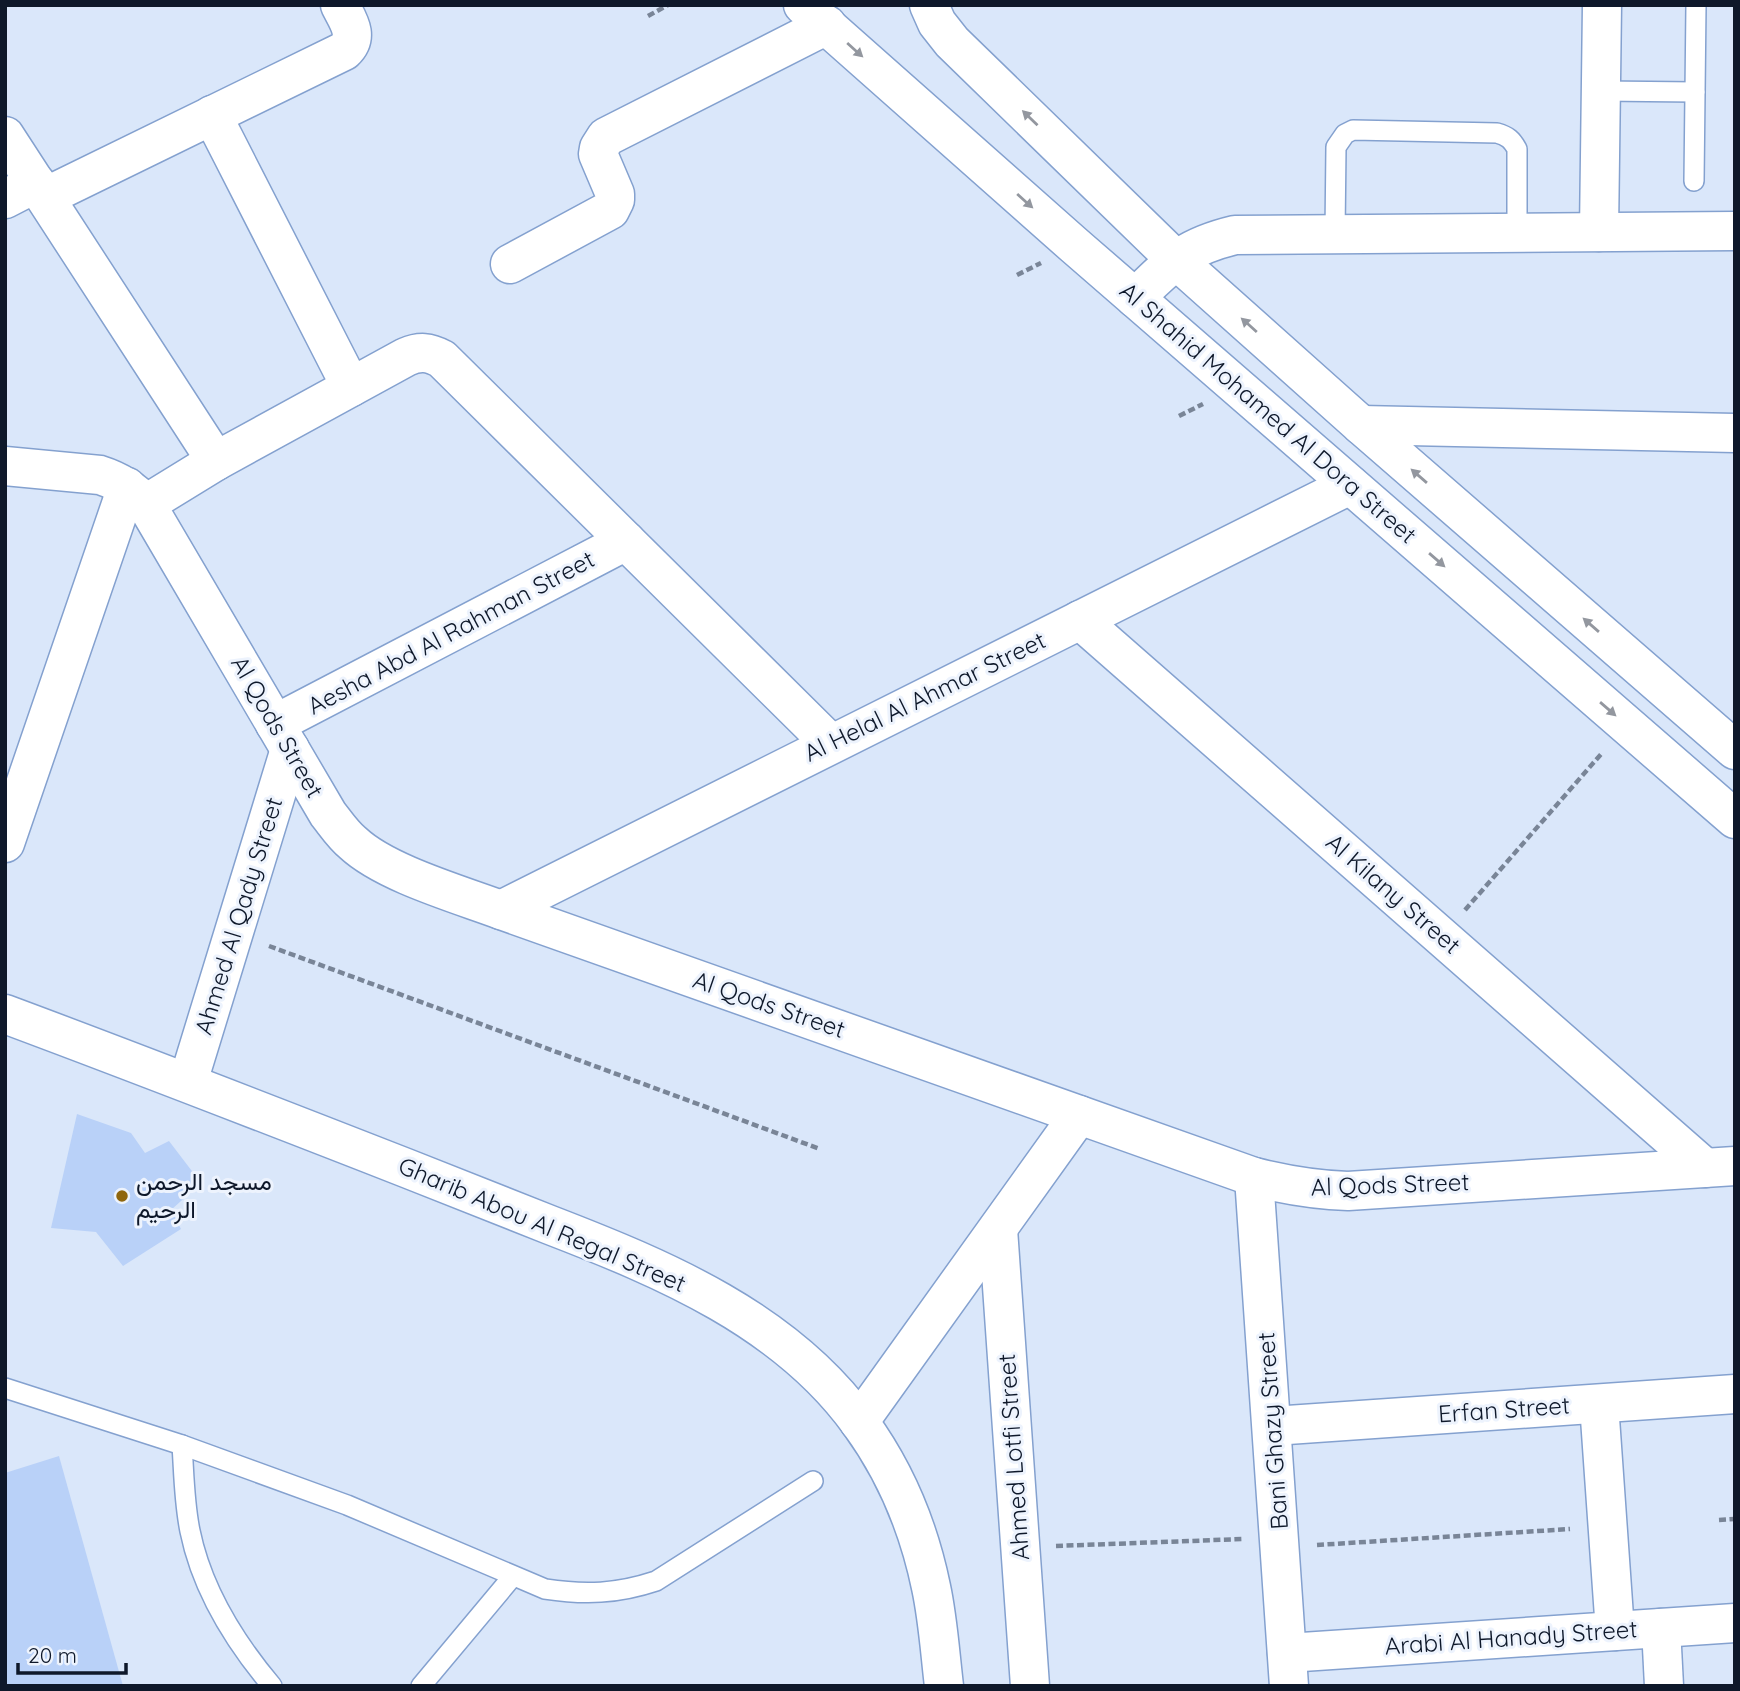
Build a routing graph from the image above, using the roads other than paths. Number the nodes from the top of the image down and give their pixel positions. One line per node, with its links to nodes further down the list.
1 (340, 5): 8 (street)
2 (929, 5): 16 (street, one-way to 2)
3 (1602, 5): 6 (street)
4 (1696, 5): 7 (lane)
5 (815, 15): 17 (street); 18 (street, Al Shahid Mohamed Al Dora Street, one-way to 18)
6 (1602, 91): 7 (lane); 12 (street)
7 (1695, 92): 10 (lane)
8 (212, 116): 11 (street); 19 (street)
9 (5, 136): 11 (street)
10 (1694, 181)
11 (29, 193): 22 (street)
12 (1599, 232): 13 (street); 15 (street)
13 (1735, 232)
14 (1335, 233): 15 (street); 15 (lane); 16 (street)
15 (1517, 233)
16 (1175, 259): 18 (street); 20 (street, one-way to 16)
17 (510, 264)
18 (1135, 298): 24 (street, Al Shahid Mohamed Al Dora Street)
19 (351, 387): 22 (street); 26 (street)
20 (1361, 425): 21 (street); 30 (street, one-way to 20)
21 (1735, 433)
22 (216, 461): 25 (street)
23 (5, 466): 25 (street)
24 (1350, 485): 27 (street, Al Helal Al Ahmar Street); 31 (street, Al Shahid Mohamed Al Dora Street, one-way to 31)
25 (137, 496): 28 (street, Al Qods Street); 32 (street)
26 (626, 541): 28 (street, Aesha Abd Al Rahman Street); 29 (street)
27 (1080, 620): 29 (street, Al Helal Al Ahmar Street); 37 (street, Al Kilany Street)
28 (283, 736): 33 (street, Al Qods Street); 35 (street, Ahmed Al Qady Street)
29 (831, 744): 33 (street, Al Helal Al Ahmar Street)
30 (1735, 750)
31 (1735, 819)
32 (5, 843)
33 (501, 910): 36 (street, Al Qods Street)
34 (5, 1014): 35 (street, Gharib Abou Al Regal Street)
35 (188, 1082): 43 (street, Gharib Abou Al Regal Street)
36 (1079, 1115): 38 (street, Al Qods Street); 39 (street)
37 (1720, 1167): 38 (street, Al Qods Street)
38 (1254, 1177): 44 (street, Bani Ghazy Street)
39 (998, 1229): 43 (street); 55 (street, Ahmed Lotfi Street)
40 (5, 1388): 45 (lane)
41 (1735, 1394): 42 (street, Erfan Street)
42 (1600, 1404): 44 (street, Erfan Street); 50 (street)
43 (859, 1422): 54 (street, Gharib Abou Al Regal Street)
44 (1273, 1426): 51 (street, Bani Ghazy Street)
45 (183, 1445): 47 (lane); 52 (lane)
46 (813, 1481): 47 (lane)
47 (513, 1576): 53 (lane)
48 (1735, 1623): 49 (street, Arabi Al Hanady Street)
49 (1661, 1628): 50 (street, Arabi Al Hanady Street); 56 (street)
50 (1615, 1631): 51 (street, Arabi Al Hanady Street)
51 (1288, 1669)
52 (272, 1686)
53 (421, 1686)
54 (944, 1686)
55 (1030, 1686)
56 (1664, 1686)

